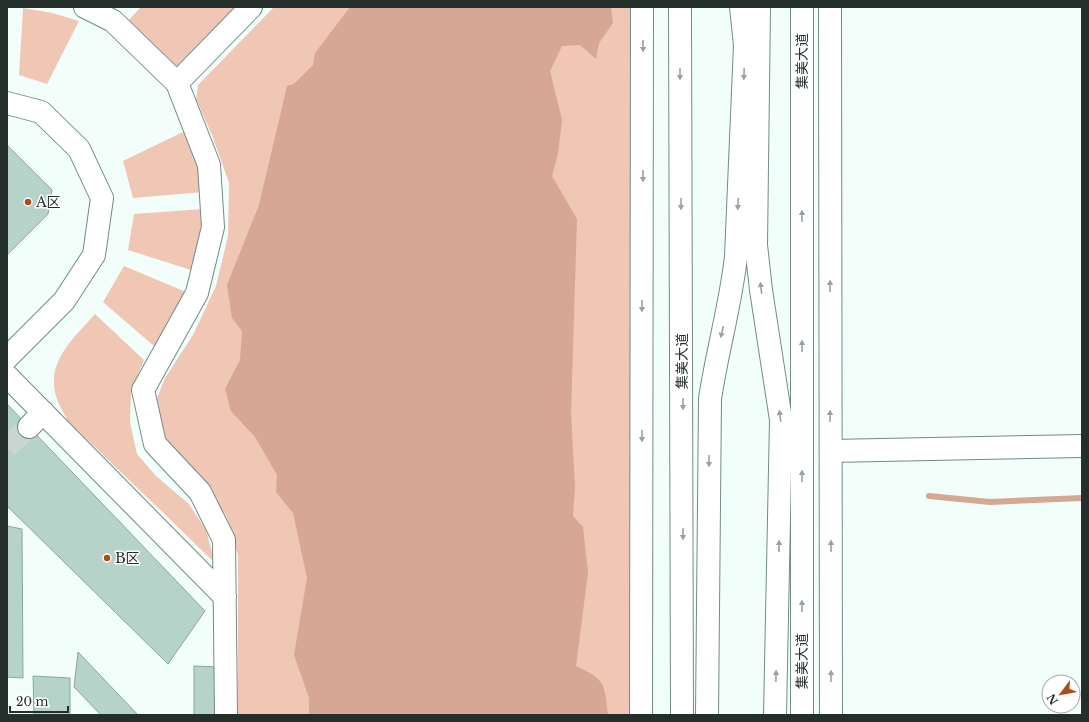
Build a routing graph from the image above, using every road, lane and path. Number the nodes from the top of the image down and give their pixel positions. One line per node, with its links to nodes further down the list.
1 (85, 7): 9 (main road)
2 (251, 7): 10 (main road)
3 (642, 7): 18 (main road, one-way to 18)
4 (680, 7): 19 (main road, 集美大道, one-way to 19)
5 (741, 7): 20 (main road, one-way to 20)
6 (759, 7): 21 (main road, one-way to 6)
7 (802, 7): 22 (main road, 集美大道, one-way to 7)
8 (830, 7): 15 (main road, one-way to 8)
9 (120, 14): 10 (main road)
10 (177, 84): 16 (main road)
11 (7, 103): 12 (main road)
12 (7, 358)
13 (7, 376): 16 (main road)
14 (1082, 446): 15 (main road)
15 (830, 451): 23 (main road, one-way to 15)
16 (225, 597): 17 (main road)
17 (226, 715)
18 (641, 715)
19 (682, 715)
20 (707, 715)
21 (776, 715)
22 (802, 715)
23 (831, 715)

